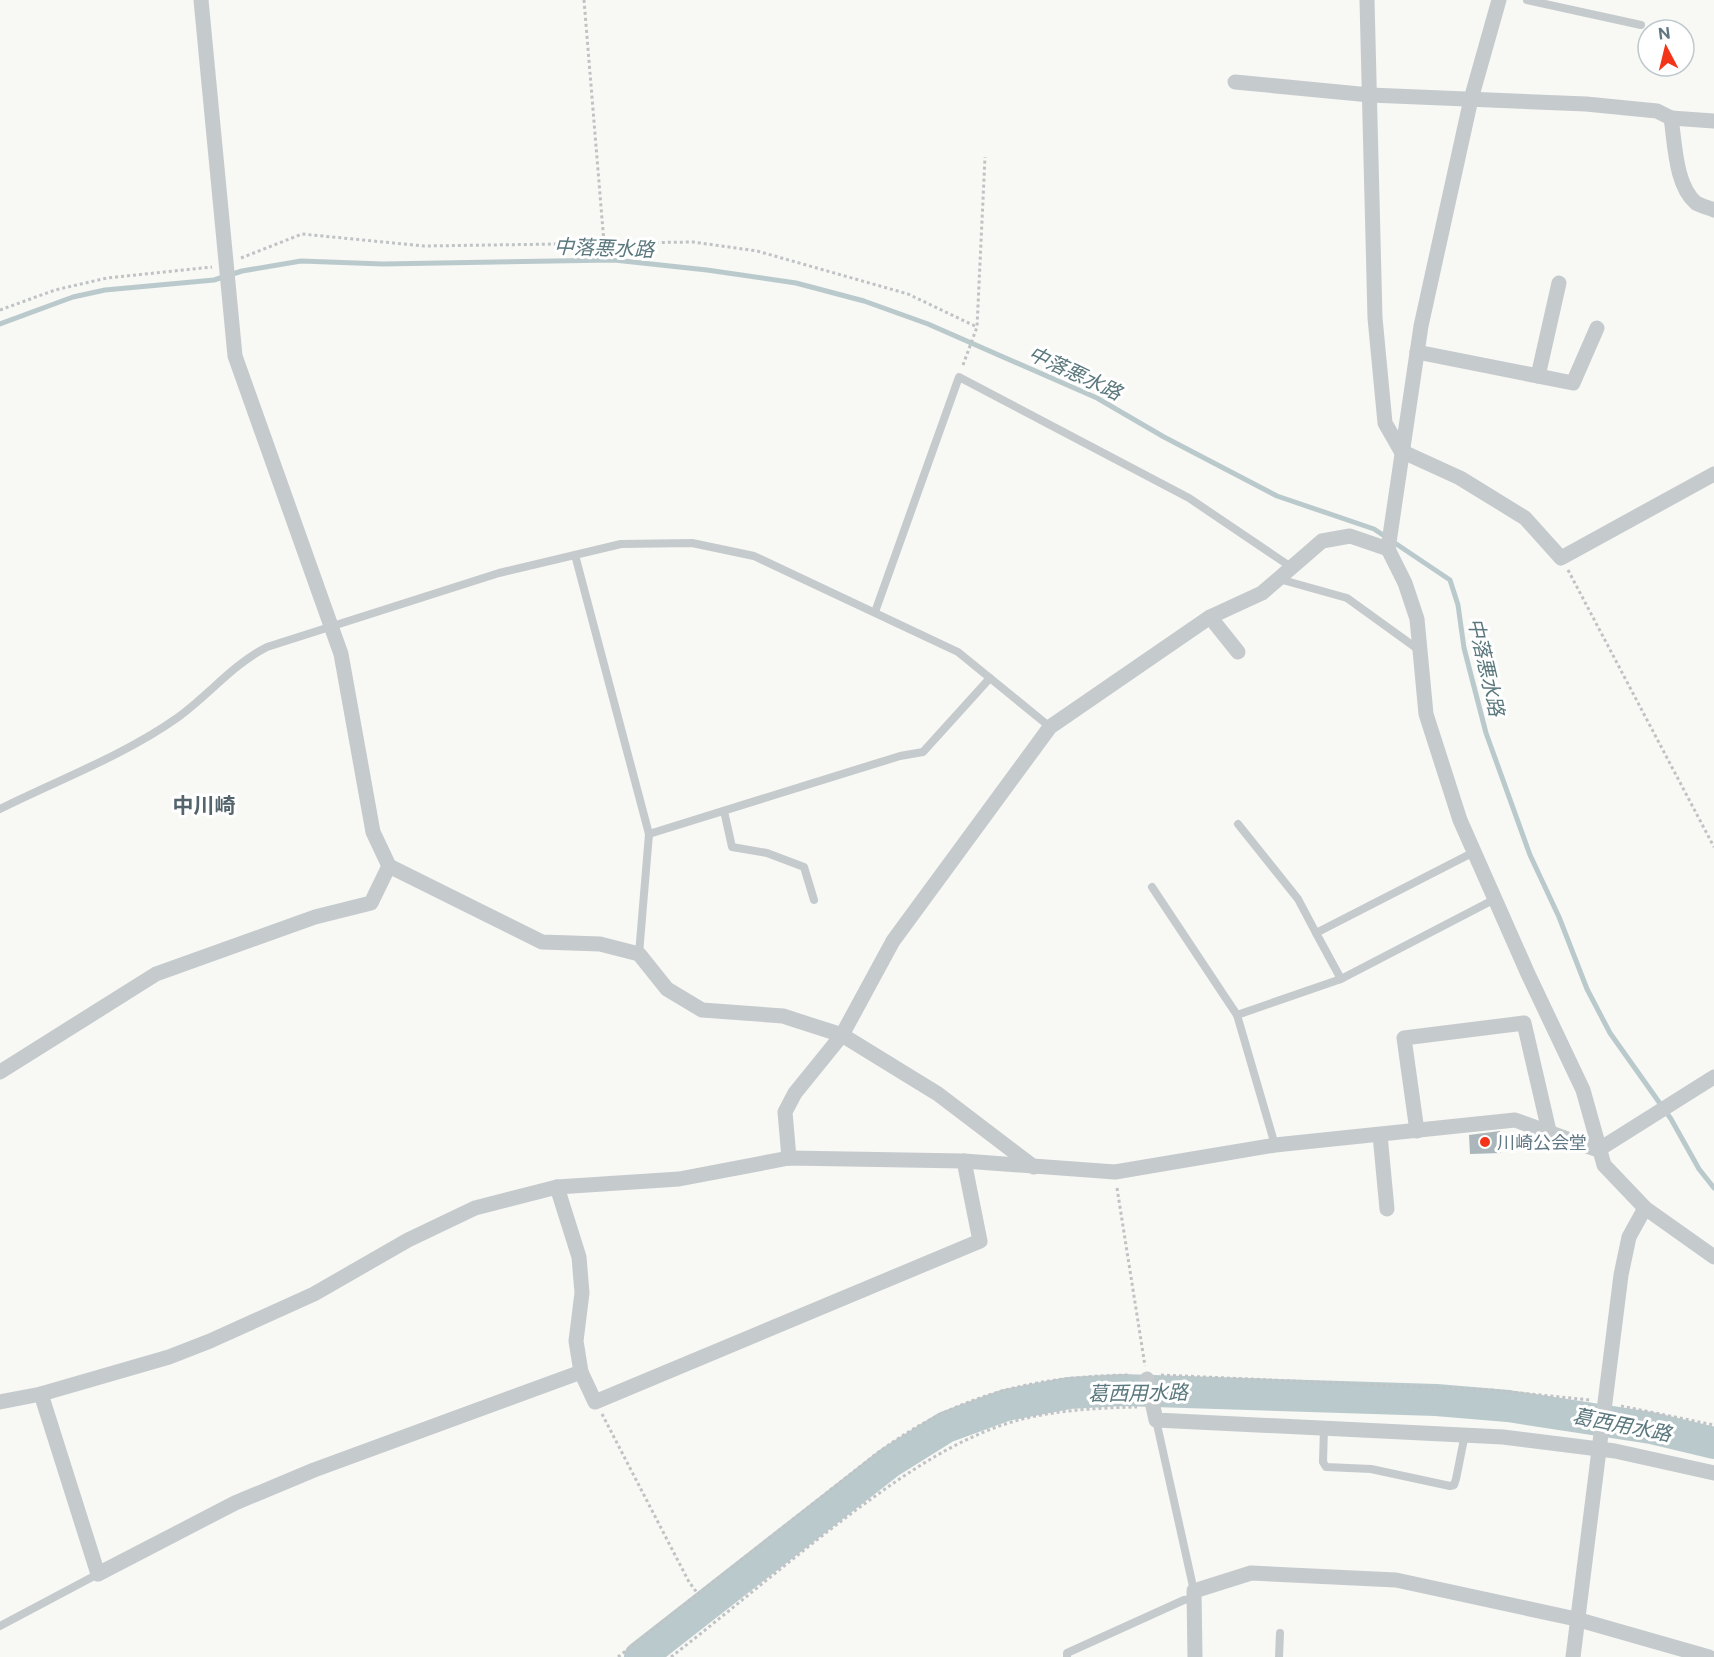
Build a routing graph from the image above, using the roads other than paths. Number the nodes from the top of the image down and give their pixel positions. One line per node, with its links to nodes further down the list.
1 (201, 0): 24 (street)
2 (1367, 0): 7 (street)
3 (1499, 0): 8 (street)
4 (1527, 0): 5 (lane)
5 (1636, 24)
6 (1235, 82): 7 (street)
7 (1370, 95): 8 (street); 16 (street)
8 (1471, 99): 9 (street); 14 (street)
9 (1671, 118): 10 (street); 11 (street)
10 (1714, 121)
11 (1714, 210)
12 (1559, 283): 15 (street)
13 (1597, 328): 15 (street)
14 (1417, 352): 15 (street); 16 (street)
15 (1538, 376)
16 (1401, 451): 17 (street); 18 (street)
17 (1714, 474)
18 (1388, 549): 20 (street); 25 (street)
19 (575, 555): 22 (lane); 24 (lane); 32 (lane)
20 (1291, 567): 21 (street); 22 (lane)
21 (1278, 579): 23 (street); 25 (lane)
22 (876, 612): 27 (lane)
23 (1210, 617): 26 (street); 28 (street)
24 (332, 626): 29 (lane); 34 (street)
25 (1419, 650): 33 (street)
26 (1238, 651)
27 (990, 678): 28 (lane); 30 (lane)
28 (1050, 727): 42 (street)
29 (0, 809)
30 (724, 811): 32 (lane); 37 (lane)
31 (1238, 824): 38 (lane)
32 (649, 834): 39 (lane)
33 (1474, 852): 36 (street); 38 (lane)
34 (389, 866): 39 (street); 43 (street)
35 (1152, 887): 41 (lane)
36 (1495, 899): 40 (lane); 49 (street)
37 (813, 900)
38 (1316, 933): 40 (lane)
39 (639, 954): 42 (street)
40 (1341, 979): 41 (lane)
41 (1237, 1015): 48 (lane)
42 (842, 1035): 50 (street); 52 (street)
43 (0, 1072)
44 (1714, 1077): 49 (street)
45 (1417, 1131): 46 (street); 46 (street); 47 (street)
46 (1549, 1131): 49 (street)
47 (1380, 1135): 48 (street); 55 (street)
48 (1275, 1145): 52 (street)
49 (1598, 1150): 54 (street)
50 (789, 1158): 51 (street); 53 (street)
51 (964, 1161): 52 (street); 57 (street)
52 (1035, 1167)
53 (557, 1187): 57 (street); 59 (street)
54 (1645, 1208): 56 (street); 64 (street)
55 (1387, 1209)
56 (1714, 1257)
57 (582, 1372): 66 (street)
58 (1147, 1376): 61 (street)
59 (41, 1394): 60 (street); 66 (street)
60 (0, 1402)
61 (1155, 1420): 62 (street); 67 (lane)
62 (1324, 1428): 63 (street); 63 (lane)
63 (1465, 1434): 64 (street)
64 (1599, 1448): 65 (street); 68 (street)
65 (1714, 1473)
66 (98, 1574): 69 (lane)
67 (1194, 1595): 68 (street); 71 (lane); 72 (street)
68 (1576, 1619): 74 (street); 75 (street)
69 (0, 1626)
70 (1280, 1633): 73 (lane)
71 (1067, 1657)
72 (1195, 1657)
73 (1279, 1657)
74 (1573, 1657)
75 (1709, 1657)

